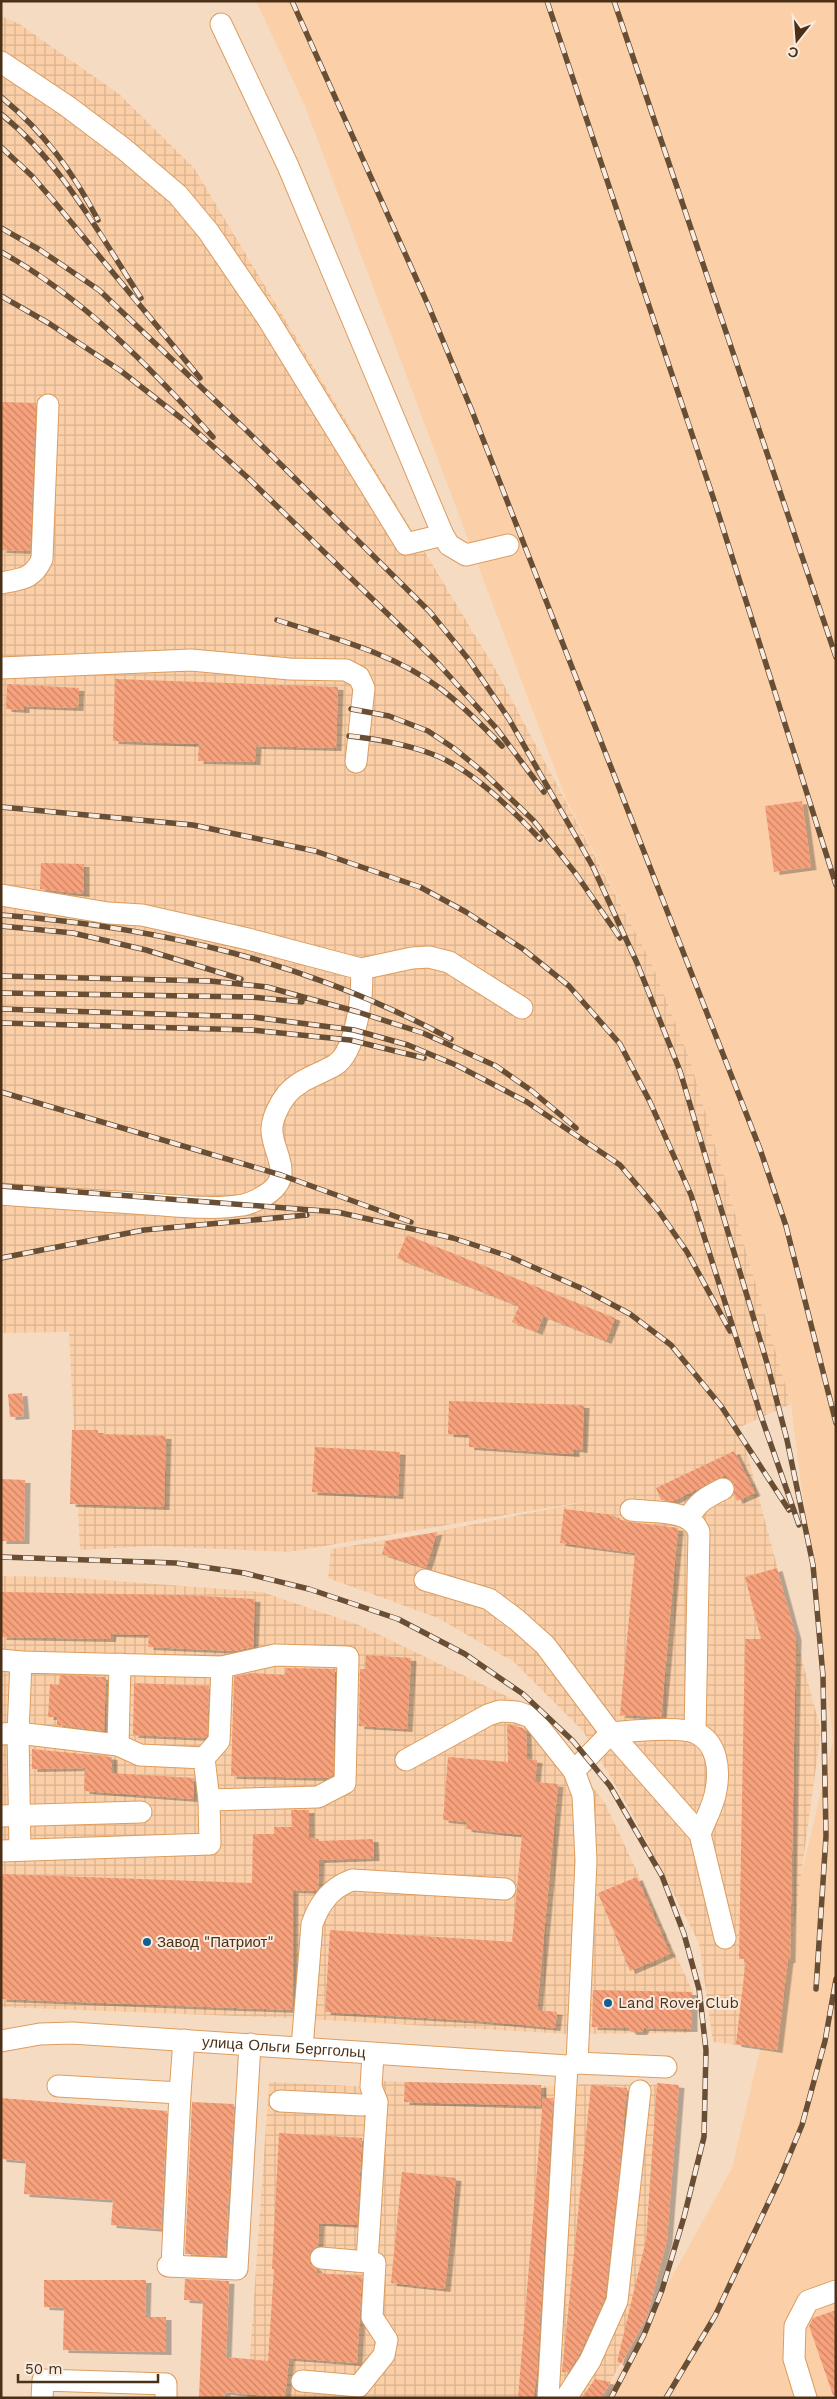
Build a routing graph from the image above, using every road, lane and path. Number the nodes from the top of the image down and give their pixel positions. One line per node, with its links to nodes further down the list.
1 (221, 24): 4 (street)
2 (1, 62): 4 (street)
3 (48, 405): 6 (street)
4 (443, 535): 5 (street)
5 (508, 545)
6 (1, 583)
7 (1, 668): 8 (street)
8 (356, 762)
9 (1, 896): 10 (street)
10 (361, 969): 11 (street); 12 (street)
11 (522, 1008)
12 (1, 1194)
13 (723, 1489): 15 (street)
14 (631, 1510): 15 (street)
15 (690, 1518): 20 (street)
16 (425, 1580): 21 (street)
17 (11, 1661): 18 (street); 22 (street)
18 (120, 1664): 19 (street); 23 (street)
19 (222, 1666): 24 (street); 27 (street)
20 (695, 1732): 21 (street); 30 (street)
21 (611, 1733): 26 (street); 30 (street)
22 (10, 1734): 23 (street); 29 (street)
23 (118, 1745): 24 (street)
24 (204, 1758): 27 (street)
25 (406, 1760): 26 (street)
26 (574, 1771): 39 (street)
27 (209, 1800): 31 (street)
28 (141, 1812): 29 (street)
29 (10, 1816): 31 (street)
30 (700, 1834): 33 (street)
31 (10, 1851)
32 (505, 1889): 37 (street)
33 (726, 1938)
34 (184, 2040): 35 (street, улица Ольги Берггольц); 36 (street, улица Ольги Берггольц); 43 (street)
35 (1, 2041)
36 (250, 2044): 37 (street, улица Ольги Берггольц); 43 (street)
37 (302, 2048): 38 (street, улица Ольги Берггольц)
38 (373, 2054): 39 (street, улица Ольги Берггольц); 45 (street)
39 (572, 2064): 40 (street, улица Ольги Берггольц); 52 (street)
40 (666, 2067)
41 (58, 2086): 43 (street)
42 (640, 2092): 53 (street)
43 (180, 2093)
44 (280, 2101): 45 (street)
45 (378, 2102): 47 (street)
46 (321, 2258): 47 (street)
47 (367, 2262): 49 (street)
48 (836, 2291): 54 (street)
49 (302, 2381)
50 (42, 2398): 51 (street)
51 (166, 2398)
52 (548, 2398)
53 (566, 2398)
54 (806, 2398)

